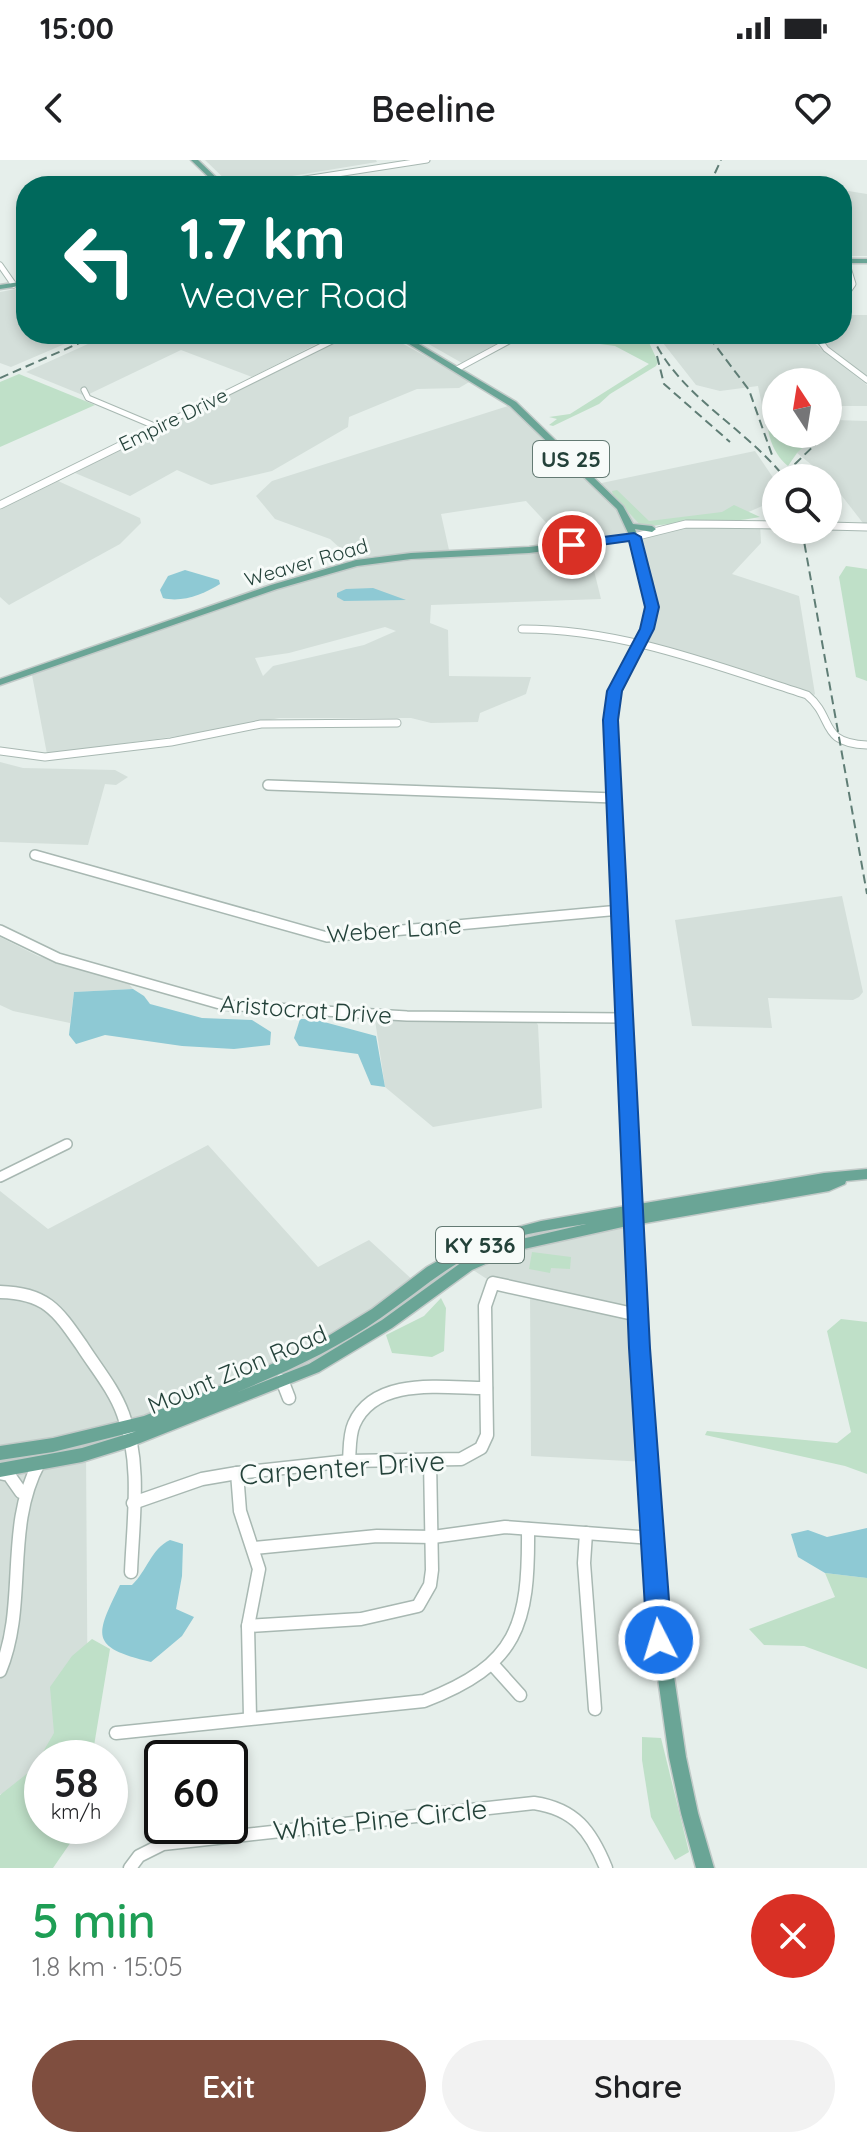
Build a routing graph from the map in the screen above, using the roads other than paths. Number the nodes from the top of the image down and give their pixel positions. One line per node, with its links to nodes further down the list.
1 (194, 160): 3 (main road)
2 (427, 160): 4 (street)
3 (211, 176)
4 (324, 176)
5 (0, 265): 6 (street)
6 (14, 285): 7 (main road)
7 (0, 287)
8 (326, 344): 15 (street, Empire Drive)
9 (414, 344): 12 (main road, US 25)
10 (503, 344): 12 (street)
11 (822, 344): 13 (street)
12 (457, 369): 18 (main road, US 25)
13 (867, 380)
14 (84, 390): 15 (street)
15 (157, 427): 16 (street, Empire Drive)
16 (0, 505)
17 (762, 524): 21 (street)
18 (630, 526): 21 (main road); 22 (main road, US 25)
19 (842, 526): 20 (street)
20 (867, 527)
21 (652, 529): 22 (street)
22 (635, 541): 24 (main road, US 25); 25 (main road, Weaver Road)
23 (522, 629): 24 (street)
24 (639, 644): 27 (street); 30 (main road, US 25)
25 (0, 682)
26 (397, 723): 28 (street)
27 (867, 745)
28 (0, 751)
29 (268, 785): 30 (street)
30 (614, 798): 32 (main road, US 25)
31 (35, 855): 32 (street, Weber Lane)
32 (620, 910): 34 (main road, US 25)
33 (0, 930): 34 (street, Aristocrat Drive)
34 (624, 1018): 39 (main road, US 25)
35 (67, 1144): 37 (street)
36 (867, 1174): 38 (main road, Mount Zion Road / KY 536)
37 (0, 1177)
38 (843, 1178): 40 (main road, Mount Zion Road / KY 536); 41 (main road, Mount Zion Road / KY 536)
39 (632, 1192): 40 (main road); 41 (main road, US 25)
40 (663, 1205): 41 (main road, Mount Zion Road / KY 536)
41 (633, 1215): 43 (main road, US 25); 44 (main road, Mount Zion Road / KY 536); 47 (main road, Mount Zion Road / KY 536)
42 (0, 1292): 47 (street)
43 (638, 1315): 45 (street, Carpenter Drive); 59 (main road, US 25)
44 (282, 1380): 46 (street); 47 (main road, Mount Zion Road / KY 536)
45 (486, 1388): 49 (street, Carpenter Drive); 50 (street)
46 (289, 1398)
47 (129, 1433): 48 (main road, KY 536); 51 (main road, Mount Zion Road / KY 536); 55 (street)
48 (0, 1453)
49 (430, 1460): 50 (street, Carpenter Drive); 58 (street)
50 (349, 1461): 53 (street, Carpenter Drive)
51 (40, 1463): 52 (main road, Mount Zion Road / KY 536); 54 (street)
52 (0, 1472): 54 (street)
53 (237, 1473): 55 (street, Carpenter Drive); 60 (street)
54 (21, 1492): 64 (street)
55 (133, 1503): 61 (street)
56 (528, 1529): 57 (street); 58 (street); 63 (street)
57 (586, 1533): 59 (street); 66 (street)
58 (433, 1537): 60 (street); 62 (street)
59 (652, 1538): 71 (main road, US 25)
60 (254, 1548): 62 (street)
61 (131, 1572)
62 (248, 1626): 67 (street)
63 (494, 1666): 65 (street); 67 (street)
64 (0, 1671)
65 (520, 1695)
66 (595, 1709)
67 (250, 1717): 68 (street)
68 (116, 1733)
69 (130, 1868): 70 (street, White Pine Circle)
70 (606, 1868)
71 (704, 1868)

